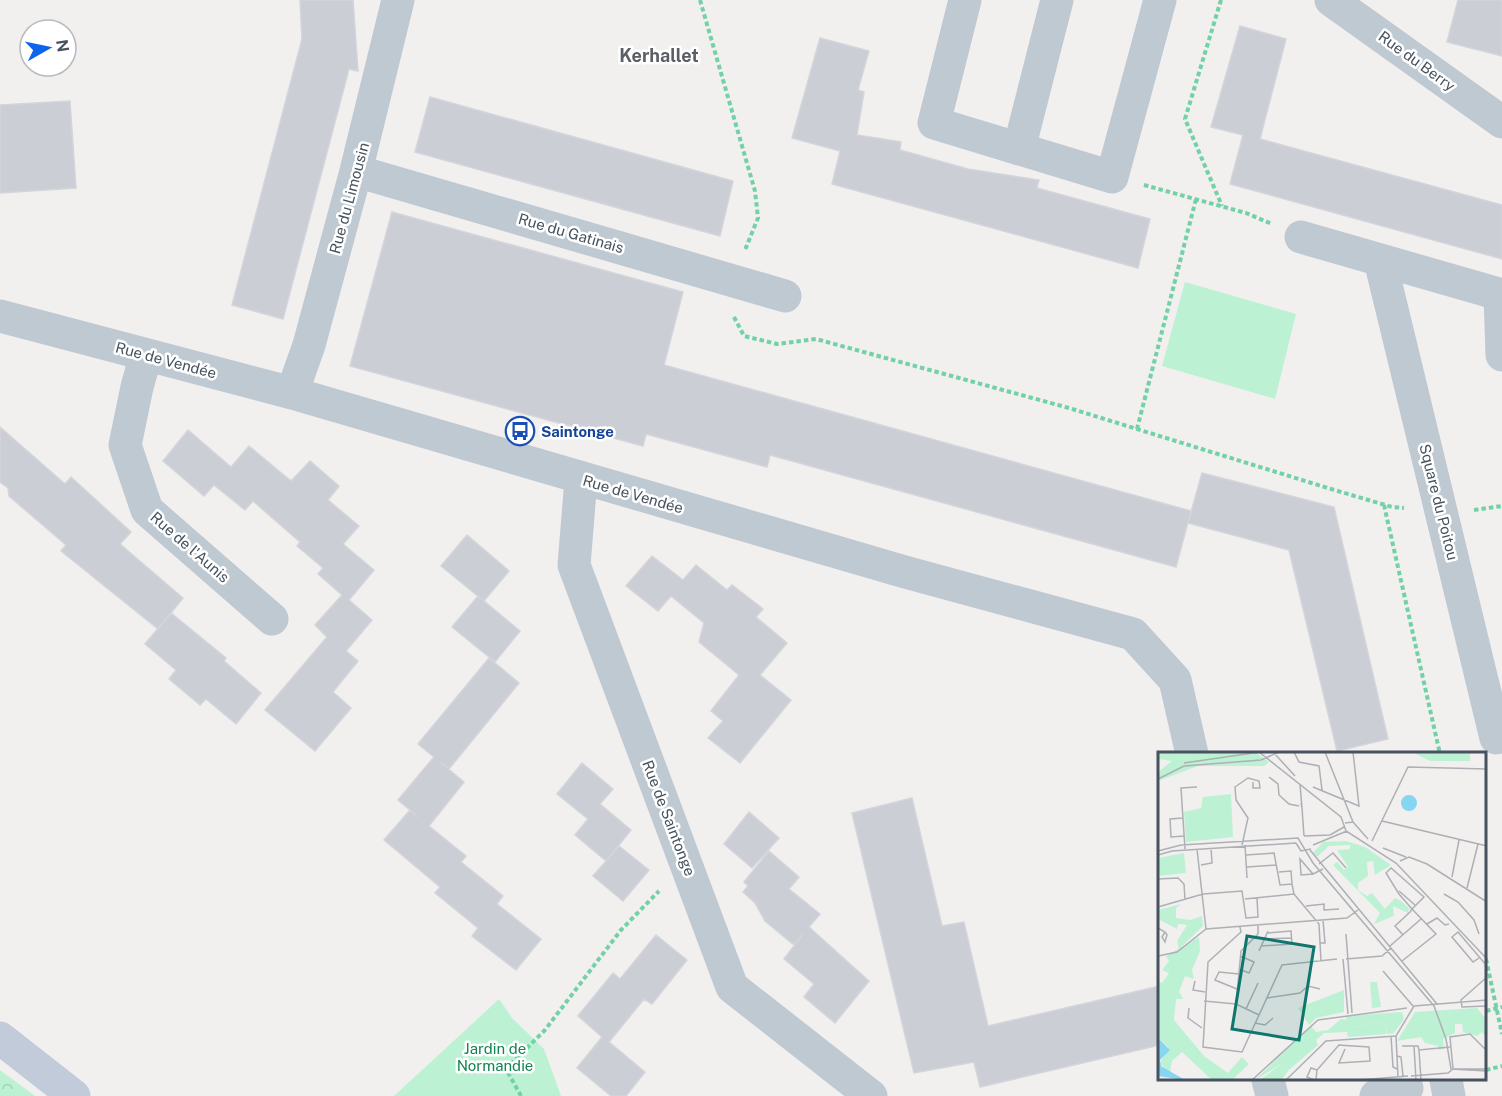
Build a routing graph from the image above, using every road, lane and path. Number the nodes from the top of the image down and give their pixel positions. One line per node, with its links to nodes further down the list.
1 (398, 0): 2 (street); 11 (street, Rue du Limousin)
2 (407, 0)
3 (700, 0): 17 (path)
4 (965, 0): 10 (street)
5 (1057, 0): 10 (street)
6 (1160, 0): 12 (street)
7 (1221, 0): 14 (path)
8 (1331, 0): 9 (street, Rue du Berry)
9 (1502, 122)
10 (1020, 149): 12 (street)
11 (356, 171): 17 (street, Rue du Gatinais); 23 (street, Rue du Limousin)
12 (1112, 177): 13 (path)
13 (1196, 199): 14 (path); 24 (path)
14 (1222, 206): 15 (path)
15 (1301, 237): 16 (street)
16 (1380, 260): 18 (street); 28 (street, Square du Poitou)
17 (724, 278): 19 (street, Rue du Gatinais); 24 (path)
18 (1501, 295): 22 (street)
19 (785, 296)
20 (0, 316): 21 (street, Rue de Vendée)
21 (146, 355): 23 (street, Rue de Vendée); 29 (street, Rue de l'Aunis)
22 (1502, 355)
23 (292, 393): 25 (street, Rue de Vendée)
24 (1137, 429): 26 (path)
25 (581, 479): 31 (street, Rue de Vendée); 33 (street, Rue de Saintonge)
26 (1384, 505): 28 (path); 32 (path)
27 (1502, 506): 28 (path)
28 (1441, 509): 30 (street, Square du Poitou)
29 (272, 619)
30 (1502, 736)
31 (1192, 752)
32 (1440, 752)
33 (690, 874): 43 (path); 44 (street, Rue de Saintonge)
34 (1487, 965): 35 (path)
35 (1499, 1008): 36 (path)
36 (1502, 1034)
37 (0, 1038): 42 (street)
38 (1502, 1066): 39 (path)
39 (1487, 1070)
40 (1268, 1081): 45 (street)
41 (1446, 1081): 46 (street)
42 (74, 1096)
43 (521, 1096)
44 (871, 1096)
45 (1272, 1096)
46 (1449, 1096)

